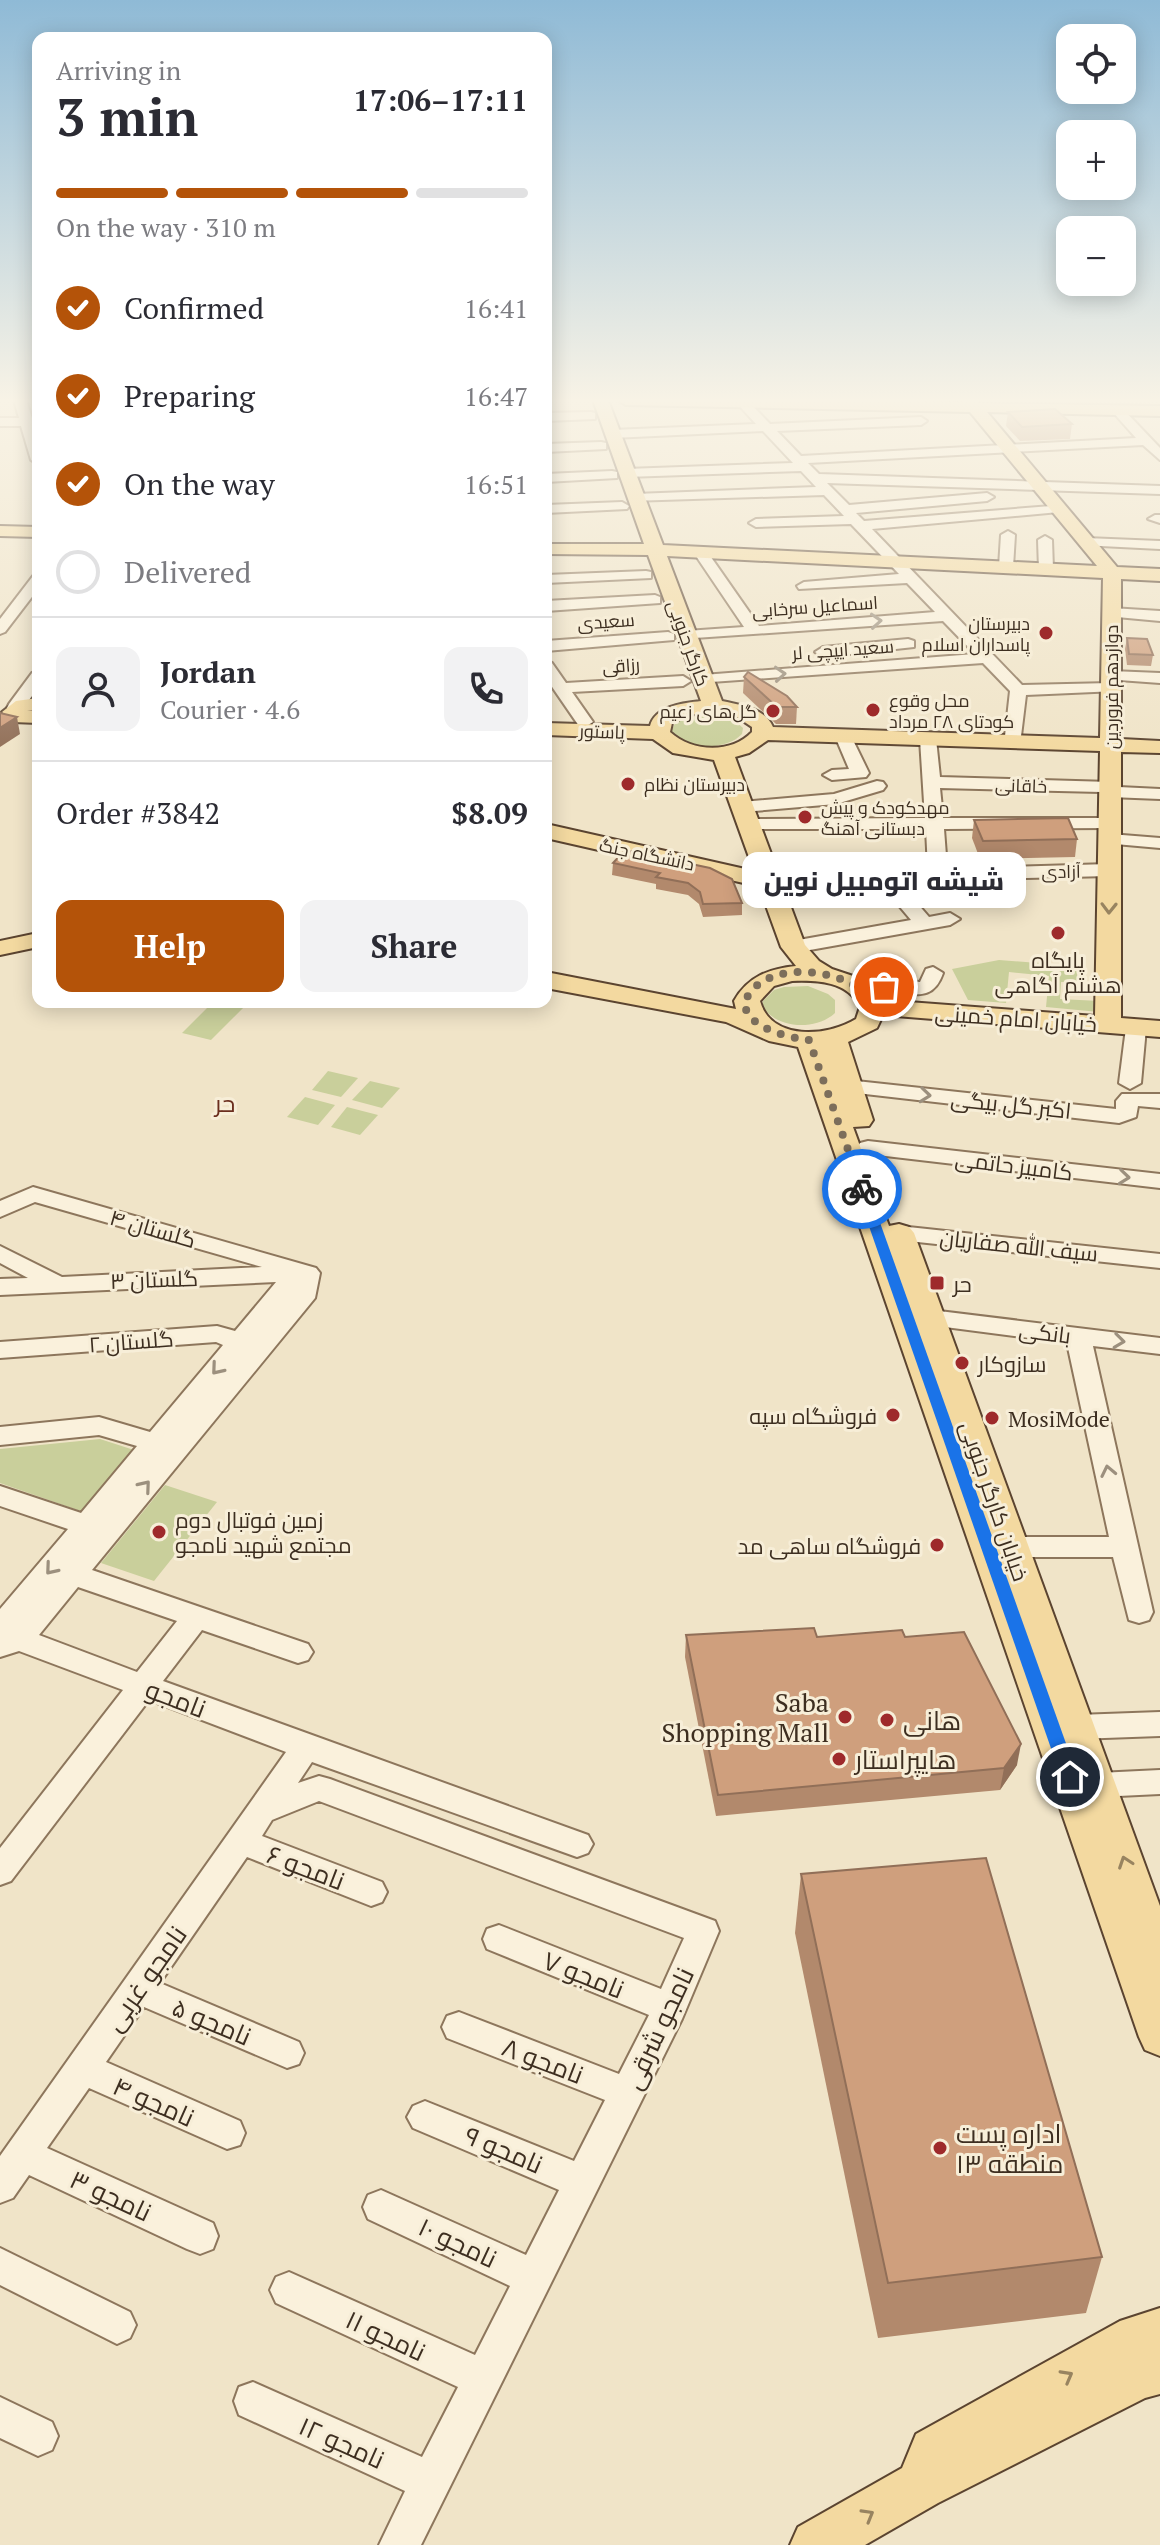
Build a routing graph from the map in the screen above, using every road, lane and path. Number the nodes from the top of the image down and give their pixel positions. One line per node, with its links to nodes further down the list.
1 (635, 519): 13 (main road, کارگر جنوبی)
2 (853, 519): 3 (street); 5 (street); 15 (street)
3 (857, 519)
4 (1068, 519): 10 (main road)
5 (756, 523)
6 (0, 531): 7 (main road)
7 (32, 532)
8 (1008, 535): 16 (street)
9 (1045, 540): 17 (street)
10 (1086, 542): 11 (street); 18 (main road)
11 (1160, 545)
12 (552, 549): 13 (main road)
13 (646, 551): 14 (main road); 19 (main road, کارگر جنوبی); 34 (main road, کارگر جنوبی)
14 (701, 553): 15 (main road); 33 (street)
15 (894, 562): 16 (main road); 21 (street)
16 (1006, 567): 17 (main road)
17 (1046, 569): 18 (main road)
18 (1112, 573): 20 (main road); 27 (main road, دوازدهم فروردین)
19 (646, 575): 22 (street); 25 (main road, کارگر جنوبی)
20 (1160, 575)
21 (910, 578): 23 (street); 30 (street)
22 (552, 579)
23 (804, 586)
24 (32, 587): 28 (street)
25 (655, 600): 26 (street); 34 (main road, کارگر جنوبی)
26 (552, 606)
27 (1111, 613): 31 (street); 44 (main road, دوازدهم فروردین)
28 (12, 614): 29 (street); 32 (street)
29 (32, 615)
30 (946, 616): 33 (street, اسماعیل سرخابی, one-way to 30); 39 (street)
31 (1160, 616)
32 (0, 629)
33 (754, 630): 34 (street, اسماعیل سرخابی)
34 (677, 636): 36 (street, سعیدی); 43 (main road, کارگر جنوبی)
35 (908, 644): 37 (street)
36 (552, 646)
37 (860, 648): 38 (street); 40 (street)
38 (823, 652)
39 (987, 658): 40 (street, سعید ایپچی لر); 46 (street)
40 (873, 666): 43 (street, سعید ایپچی لر, one-way to 40)
41 (552, 675): 45 (street)
42 (1160, 678): 44 (street)
43 (693, 680): 45 (street, رزاقی); 48 (main road, کارگر جنوبی)
44 (1111, 682): 46 (street); 59 (main road, دوازدهم فروردین)
45 (561, 688): 51 (street)
46 (1018, 690): 57 (street)
47 (32, 691): 49 (street)
48 (703, 707): 52 (main road); 54 (main road)
49 (24, 711)
50 (552, 721): 51 (main road, پاستور)
51 (585, 722): 52 (main road, پاستور)
52 (659, 728): 53 (main road, پاستور); 61 (main road)
53 (552, 729)
54 (763, 731): 55 (main road); 57 (main road); 61 (main road)
55 (843, 736): 56 (main road); 62 (street)
56 (928, 739): 57 (main road); 63 (street)
57 (1013, 739): 59 (main road)
58 (1160, 741): 59 (main road)
59 (1110, 742): 60 (main road); 65 (main road, دوازدهم فروردین)
60 (1160, 747)
61 (713, 752): 67 (main road); 75 (main road)
62 (832, 775)
63 (931, 782): 65 (street, خاقانی); 68 (street)
64 (877, 786): 67 (street)
65 (1110, 790): 66 (street, خاقانی); 69 (main road, دوازدهم فروردین)
66 (1160, 794)
67 (745, 816): 68 (street); 76 (main road)
68 (934, 824): 69 (street); 73 (street)
69 (1110, 831): 71 (street); 72 (main road, دوازدهم فروردین)
70 (552, 832): 75 (main road, دانشگاه جنگ)
71 (1160, 843)
72 (1109, 870): 73 (street, آزادی); 90 (main road, دوازدهم فروردین, one-way to 90)
73 (938, 874): 74 (street, آزادی)
74 (883, 876): 76 (street, آزادی); 78 (street)
75 (748, 877): 88 (main road)
76 (774, 897): 80 (main road)
77 (950, 919): 78 (street)
78 (924, 923): 80 (street)
79 (32, 941): 81 (main road)
80 (793, 947): 86 (main road)
81 (0, 948)
82 (32, 956): 83 (main road)
83 (0, 963)
84 (552, 968): 88 (main road)
85 (933, 973): 89 (street)
86 (823, 974): 88 (main road); 89 (main road)
87 (552, 981): 91 (main road)
88 (763, 984): 91 (main road)
89 (869, 1000): 90 (main road, خیابان امام خمینی); 93 (main road)
90 (1108, 1025): 92 (main road, خیابان امام خمینی)
91 (764, 1028): 93 (main road)
92 (1148, 1028): 94 (street)
93 (822, 1040): 95 (main road, خیابان کارگر جنوبی); 100 (main road, خیابان کارگر جنوبی)
94 (1130, 1083)
95 (847, 1086): 96 (street, اکبر گل بیگی, one-way to 96); 97 (main road, خیابان کارگر جنوبی)
96 (1160, 1101)
97 (868, 1148): 98 (street, کامبیز حاتمی, one-way to 98); 100 (main road, خیابان کارگر جنوبی)
98 (1160, 1181)
99 (0, 1210): 103 (street, گلستان ۴)
100 (888, 1233): 102 (street, سیف الله صفاریان); 106 (main road, خیابان کارگر جنوبی); 139 (main road, خیابان کارگر جنوبی)
101 (0, 1253): 104 (street)
102 (1160, 1261)
103 (308, 1273): 104 (street, گلستان ۳); 108 (street)
104 (56, 1283): 105 (street, گلستان ۳)
105 (0, 1287)
106 (931, 1318): 107 (street, بانکی); 115 (main road, خیابان کارگر جنوبی)
107 (1078, 1336): 109 (street, بانکی, one-way to 109); 116 (street, one-way to 107)
108 (250, 1345): 110 (street, گلستان ۲); 112 (street)
109 (1160, 1346)
110 (0, 1350)
111 (0, 1436): 112 (street)
112 (166, 1446): 114 (street)
113 (0, 1496): 114 (street)
114 (97, 1529): 117 (street); 120 (street, one-way to 120)
115 (1011, 1547): 116 (street); 124 (main road, خیابان کارگر جنوبی)
116 (1125, 1547): 118 (street)
117 (72, 1574): 119 (street); 120 (street)
118 (1139, 1612)
119 (196, 1617): 121 (street); 122 (street)
120 (6, 1638): 122 (street, نامجو)
121 (298, 1652)
122 (145, 1686): 125 (street, نامجو); 131 (street)
123 (1160, 1724): 124 (street)
124 (1077, 1727): 127 (main road, خیابان کارگر جنوبی)
125 (298, 1759): 128 (street, نامجو غربی); 130 (street, نامجو)
126 (1160, 1782): 127 (street)
127 (1098, 1785): 133 (main road, خیابان کارگر جنوبی, one-way to 127)
128 (262, 1811): 129 (street, نامجو غربی); 137 (street, نامجو شرقی)
129 (240, 1841): 132 (street, نامجو ۶); 136 (street, نامجو غربی)
130 (577, 1844)
131 (0, 1872)
132 (371, 1892)
133 (1149, 1903): 135 (main road, خیابان کارگر جنوبی)
134 (499, 1939): 137 (street, نامجو ۷)
135 (1160, 1962)
136 (137, 1989): 140 (street, نامجو ۵); 141 (street, نامجو غربی)
137 (670, 2008): 142 (street, نامجو شرقی)
138 (459, 2027): 142 (street, نامجو ۸)
139 (1160, 2037)
140 (287, 2053)
141 (82, 2068): 144 (street, نامجو ۴); 145 (street, نامجو غربی)
142 (627, 2093): 146 (street, نامجو شرقی)
143 (425, 2117): 146 (street, نامجو ۹)
144 (227, 2133)
145 (22, 2154): 147 (street, نامجو غربی); 149 (street, نامجو ۳)
146 (582, 2182): 151 (street, نامجو شرقی)
147 (0, 2186)
148 (381, 2207): 151 (street, نامجو ۱۰)
149 (200, 2236)
150 (0, 2266): 153 (street)
151 (534, 2278): 156 (street, نامجو شرقی)
152 (289, 2290): 156 (street, نامجو ۱۱)
153 (117, 2325)
154 (1160, 2332): 161 (main road, one-way to 154)
155 (1160, 2370): 161 (main road)
156 (483, 2379): 160 (street, نامجو شرقی)
157 (253, 2401): 160 (street, نامجو ۱۲)
158 (0, 2417): 159 (street)
159 (38, 2436)
160 (431, 2482): 162 (street, نامجو شرقی)
161 (920, 2485): 163 (main road, one-way to 161)
162 (399, 2545)
163 (816, 2545)

